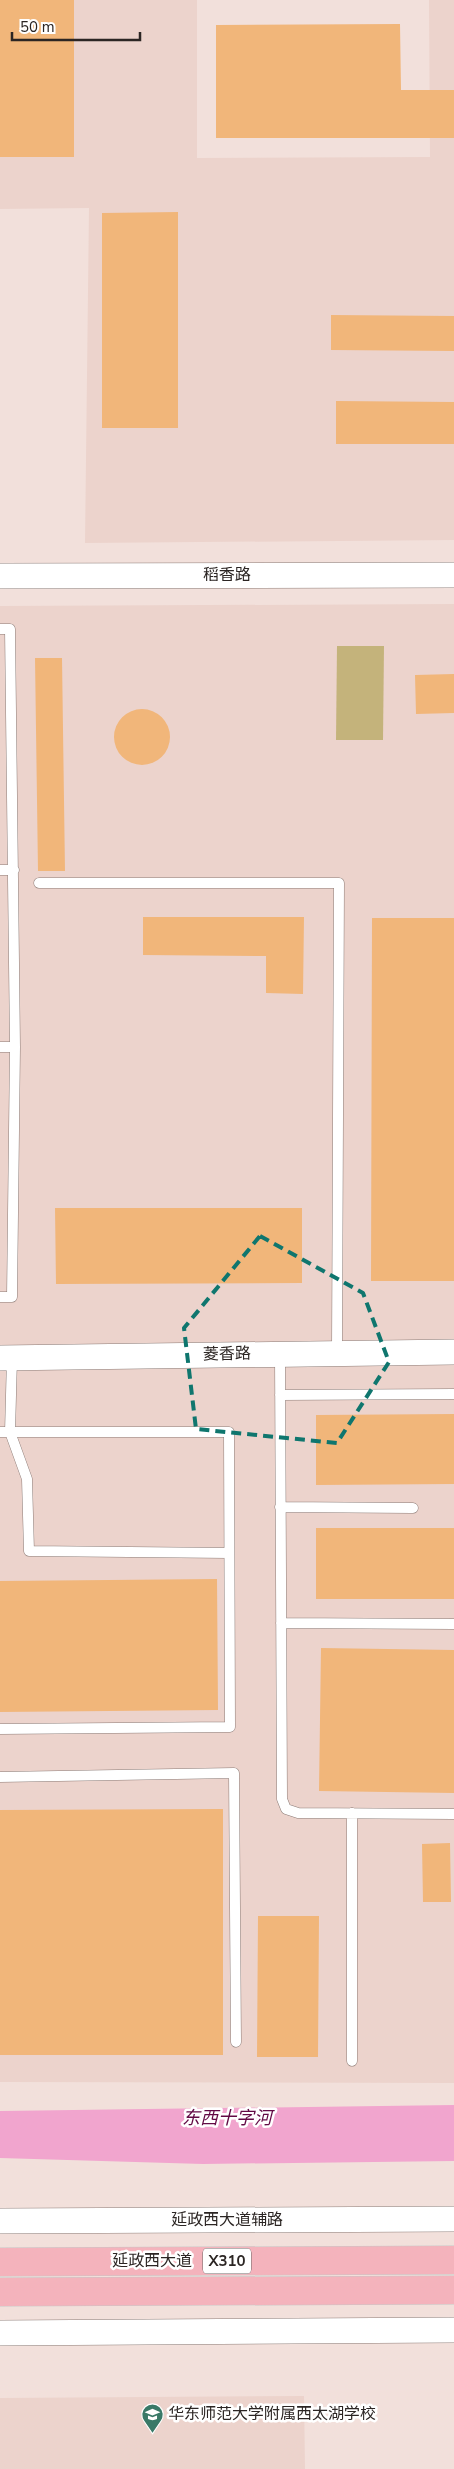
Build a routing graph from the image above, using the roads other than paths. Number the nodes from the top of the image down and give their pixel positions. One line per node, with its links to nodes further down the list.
1 (454, 574): 2 (street, 稻香路)
2 (0, 576)
3 (0, 629): 5 (lane)
4 (0, 870): 5 (lane)
5 (14, 870): 8 (lane)
6 (39, 883): 10 (lane)
7 (0, 1047): 8 (lane)
8 (15, 1047): 9 (lane)
9 (0, 1297)
10 (337, 1352): 11 (street, 菱香路); 12 (street, 菱香路)
11 (454, 1352)
12 (280, 1353): 13 (street, 菱香路); 15 (lane)
13 (6, 1358): 16 (lane)
14 (454, 1394): 15 (lane)
15 (280, 1395): 17 (lane)
16 (5, 1432): 19 (lane); 19 (lane)
17 (280, 1507): 18 (lane); 20 (lane)
18 (413, 1508)
19 (229, 1553): 22 (lane)
20 (281, 1623): 21 (lane); 24 (lane)
21 (454, 1624)
22 (0, 1729)
23 (0, 1777): 26 (lane)
24 (352, 1813): 25 (lane); 27 (lane)
25 (454, 1814)
26 (236, 2042)
27 (352, 2061)
28 (454, 2219): 29 (street, 延政西大道辅路)
29 (0, 2221)
30 (454, 2250): 31 (main road)
31 (427, 2260): 32 (main road, 延政西大道 / X310); 33 (main road, 延政西大道 / X310)
32 (454, 2260)
33 (0, 2262)
34 (454, 2290): 35 (main road, 延政西大道 / X310)
35 (419, 2291): 36 (main road, 延政西大道 / X310); 37 (main road)
36 (0, 2292)
37 (454, 2303)
38 (454, 2330): 39 (street)
39 (0, 2332)

